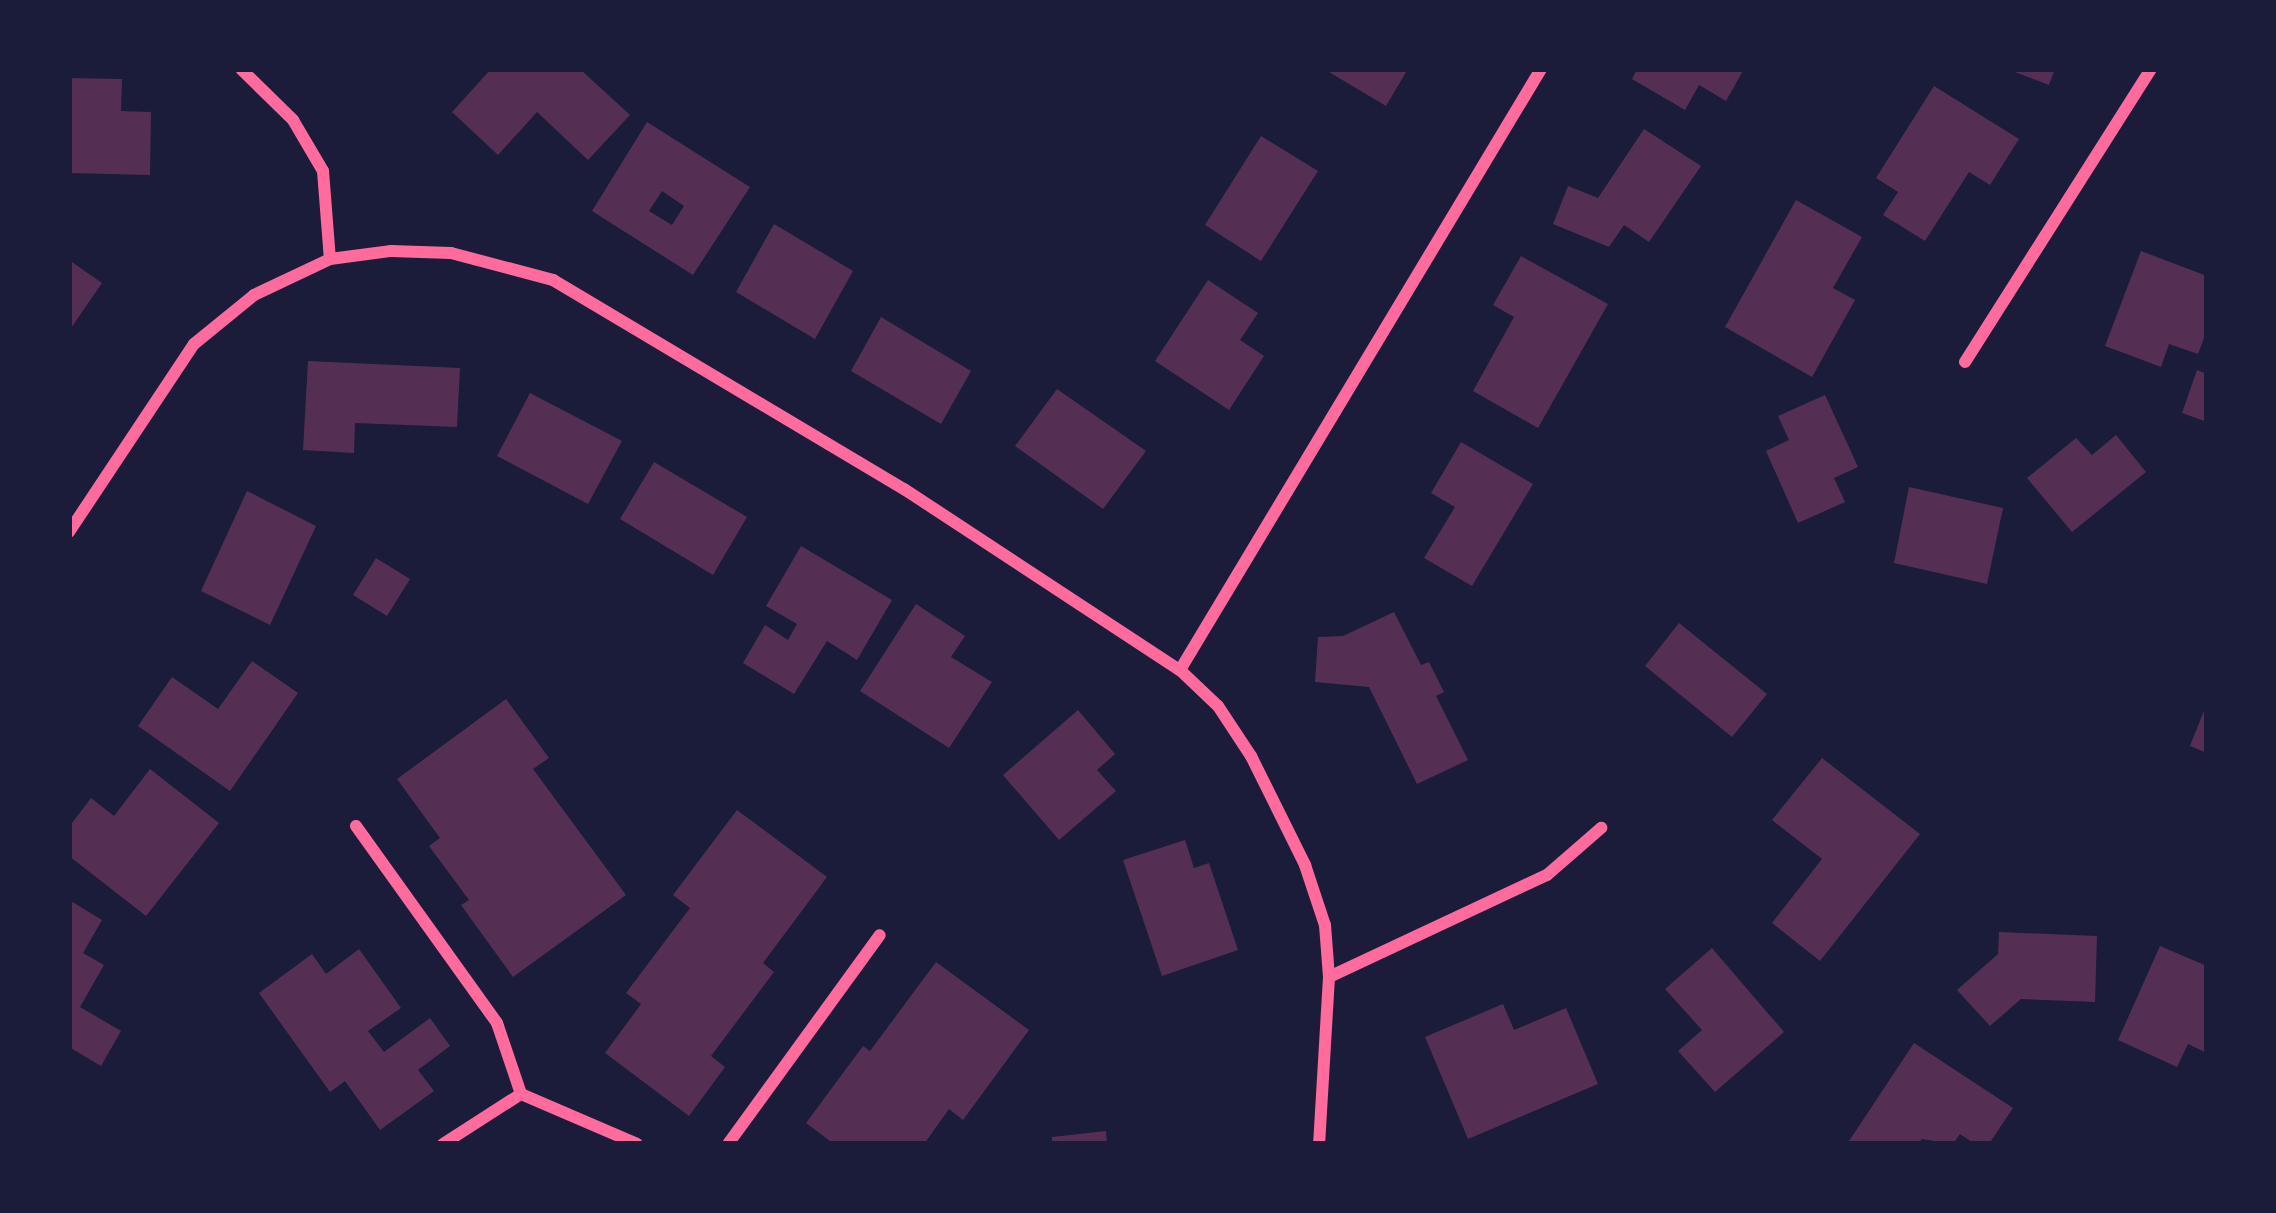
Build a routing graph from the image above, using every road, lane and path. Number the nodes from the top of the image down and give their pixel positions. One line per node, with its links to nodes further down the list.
1 (241, 69): 4 (street)
2 (1541, 69): 7 (street)
3 (2151, 69): 5 (street)
4 (330, 259): 6 (street); 7 (street)
5 (1965, 362)
6 (69, 532)
7 (1180, 670): 11 (street)
8 (356, 826): 12 (street)
9 (1600, 828): 11 (street)
10 (880, 935): 15 (street)
11 (1329, 977): 16 (street)
12 (521, 1094): 13 (street); 14 (street)
13 (443, 1144)
14 (637, 1144)
15 (728, 1144)
16 (1319, 1144)

